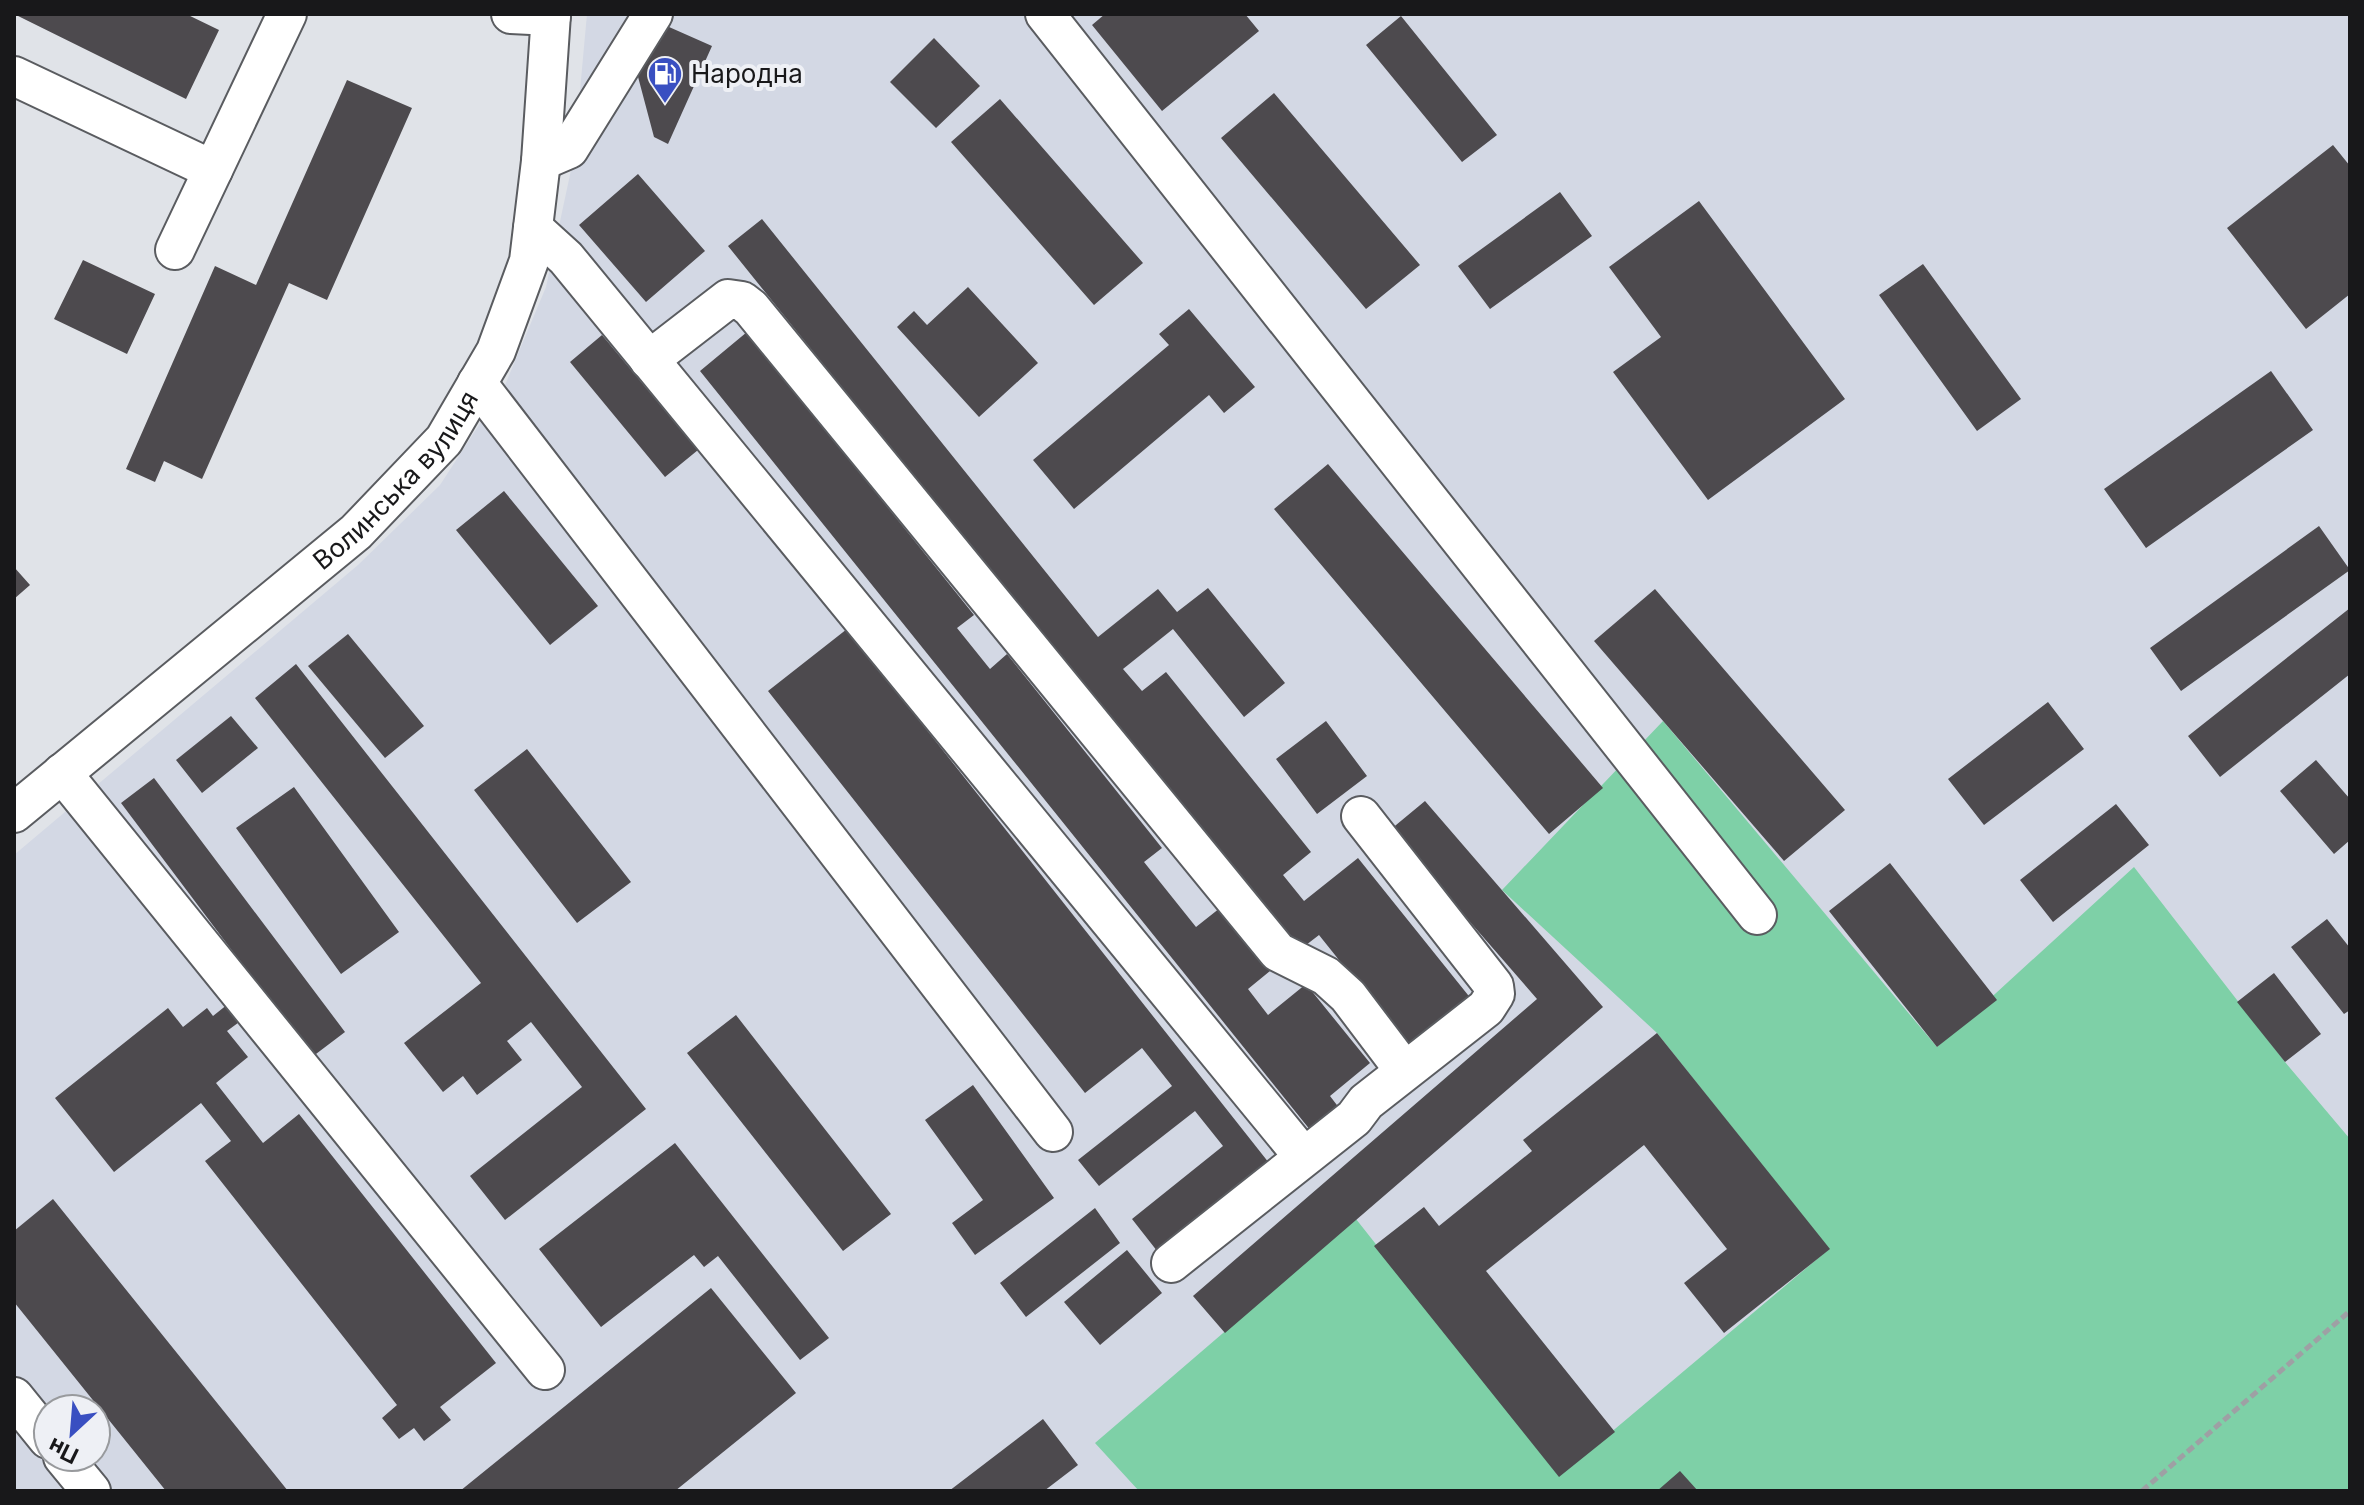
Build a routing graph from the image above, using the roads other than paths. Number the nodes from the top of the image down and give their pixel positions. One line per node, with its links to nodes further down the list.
1 (287, 14): 8 (street)
2 (511, 14): 5 (street)
3 (653, 14): 7 (street)
4 (1045, 14): 16 (street)
5 (551, 15): 7 (street, Волинська вулиця)
6 (14, 76): 8 (street)
7 (541, 161): 9 (street, Волинська вулиця)
8 (213, 170): 10 (street)
9 (533, 228): 11 (street); 12 (street, Волинська вулиця)
10 (175, 250)
11 (649, 360): 17 (street); 19 (street)
12 (477, 383): 13 (street, Волинська вулиця); 18 (street)
13 (62, 773): 14 (street, Волинська вулиця); 21 (street)
14 (14, 813)
15 (1361, 816): 17 (street)
16 (1757, 915)
17 (1404, 1070): 19 (street)
18 (1053, 1132)
19 (1303, 1156): 20 (street)
20 (1171, 1263)
21 (545, 1370)
22 (14, 1397): 23 (street)
23 (32, 1419)
24 (76, 1473): 25 (street)
25 (91, 1491)

